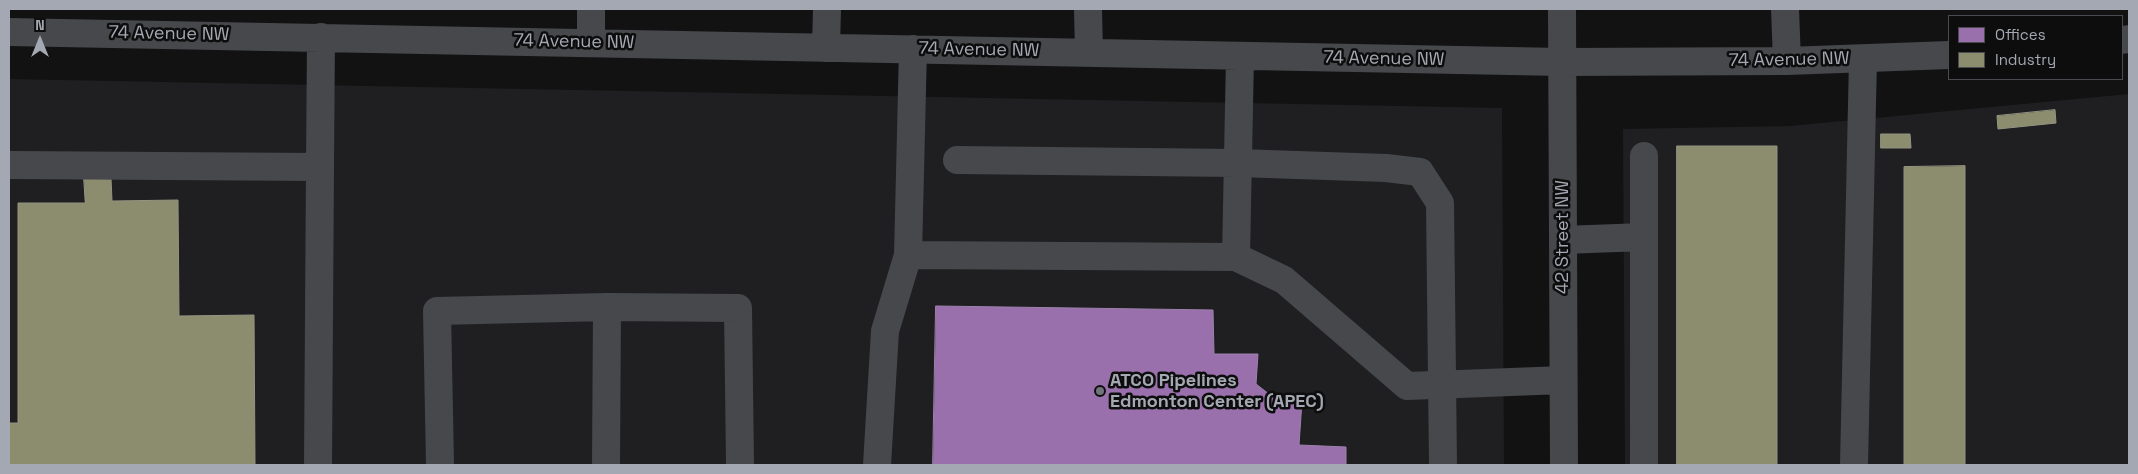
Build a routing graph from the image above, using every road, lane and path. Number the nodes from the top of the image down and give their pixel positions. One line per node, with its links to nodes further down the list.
1 (591, 9): 8 (street)
2 (827, 9): 9 (street)
3 (1088, 9): 11 (street)
4 (1562, 9): 16 (street, 42 Street NW)
5 (1786, 9): 15 (street)
6 (9, 32): 7 (street, 74 Avenue NW)
7 (321, 36): 8 (street, 74 Avenue NW); 21 (street)
8 (591, 43): 9 (street, 74 Avenue NW)
9 (826, 48): 10 (street, 74 Avenue NW)
10 (913, 49): 11 (street, 74 Avenue NW); 24 (street)
11 (1089, 52): 13 (street, 74 Avenue NW)
12 (1948, 55): 14 (street, 74 Avenue NW)
13 (1240, 56): 16 (street, 74 Avenue NW); 19 (street)
14 (1863, 59): 15 (street, 74 Avenue NW); 37 (street)
15 (1787, 61): 16 (street, 74 Avenue NW)
16 (1562, 62): 23 (street, 42 Street NW)
17 (1644, 156): 22 (street)
18 (957, 160): 19 (street)
19 (1238, 163): 25 (street); 28 (street)
20 (9, 165): 21 (street)
21 (320, 167): 29 (street)
22 (1644, 237): 23 (street); 36 (street)
23 (1563, 240): 27 (street, 42 Street NW)
24 (908, 254): 25 (street); 33 (street)
25 (1236, 257): 28 (street)
26 (607, 307): 30 (street); 31 (street); 32 (street)
27 (1563, 380): 28 (street); 35 (street, 42 Street NW)
28 (1443, 385): 34 (street)
29 (318, 465)
30 (440, 465)
31 (606, 465)
32 (740, 465)
33 (876, 465)
34 (1443, 465)
35 (1564, 465)
36 (1644, 465)
37 (1854, 465)

